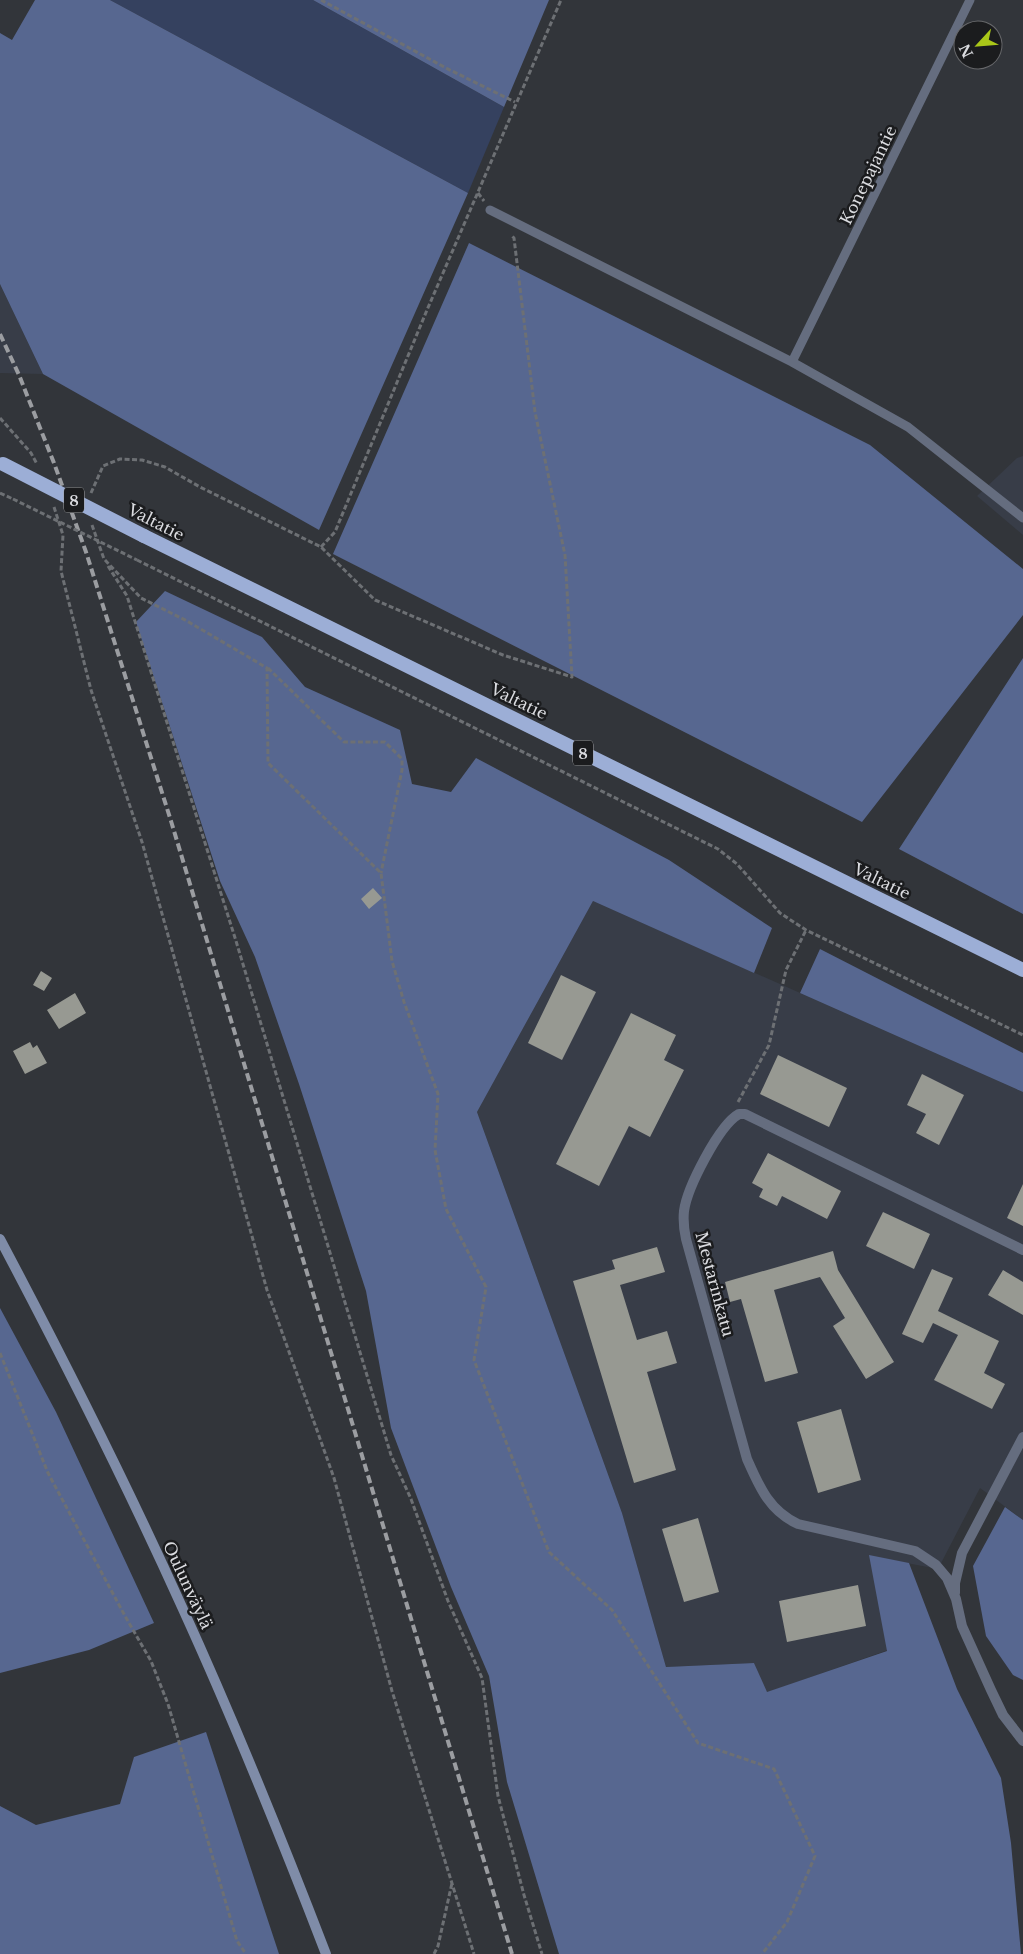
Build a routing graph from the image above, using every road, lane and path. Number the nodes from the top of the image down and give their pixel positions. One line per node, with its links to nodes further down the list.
1 (321, 0): 4 (path)
2 (561, 0): 4 (path)
3 (970, 0): 8 (lane, Konepajantie)
4 (516, 102): 5 (path)
5 (478, 194): 6 (path); 16 (path)
6 (490, 210): 8 (lane)
7 (508, 231): 16 (path)
8 (792, 362): 14 (lane)
9 (0, 418): 10 (path)
10 (31, 453)
11 (2, 463): 20 (highway, Valtatie / 8, bridge)
12 (92, 489): 16 (path)
13 (0, 492): 19 (path, bridge)
14 (1023, 518)
15 (61, 530): 29 (path)
16 (321, 547)
17 (267, 668): 18 (path); 18 (path); 34 (path)
18 (381, 873): 35 (path)
19 (806, 930): 21 (path); 22 (path)
20 (1023, 970)
21 (1023, 1036)
22 (726, 1124): 24 (street); 27 (street, Mestarinkatu)
23 (0, 1239): 31 (main road, Oulunväylä)
24 (1023, 1250)
25 (0, 1353): 30 (path)
26 (1023, 1436): 27 (street, Mestarinkatu)
27 (956, 1599): 28 (street, Mestarinkatu)
28 (1023, 1741)
29 (452, 1882): 32 (path); 33 (path)
30 (246, 1954)
31 (326, 1954)
32 (434, 1954)
33 (474, 1954)
34 (542, 1954)
35 (762, 1954)

